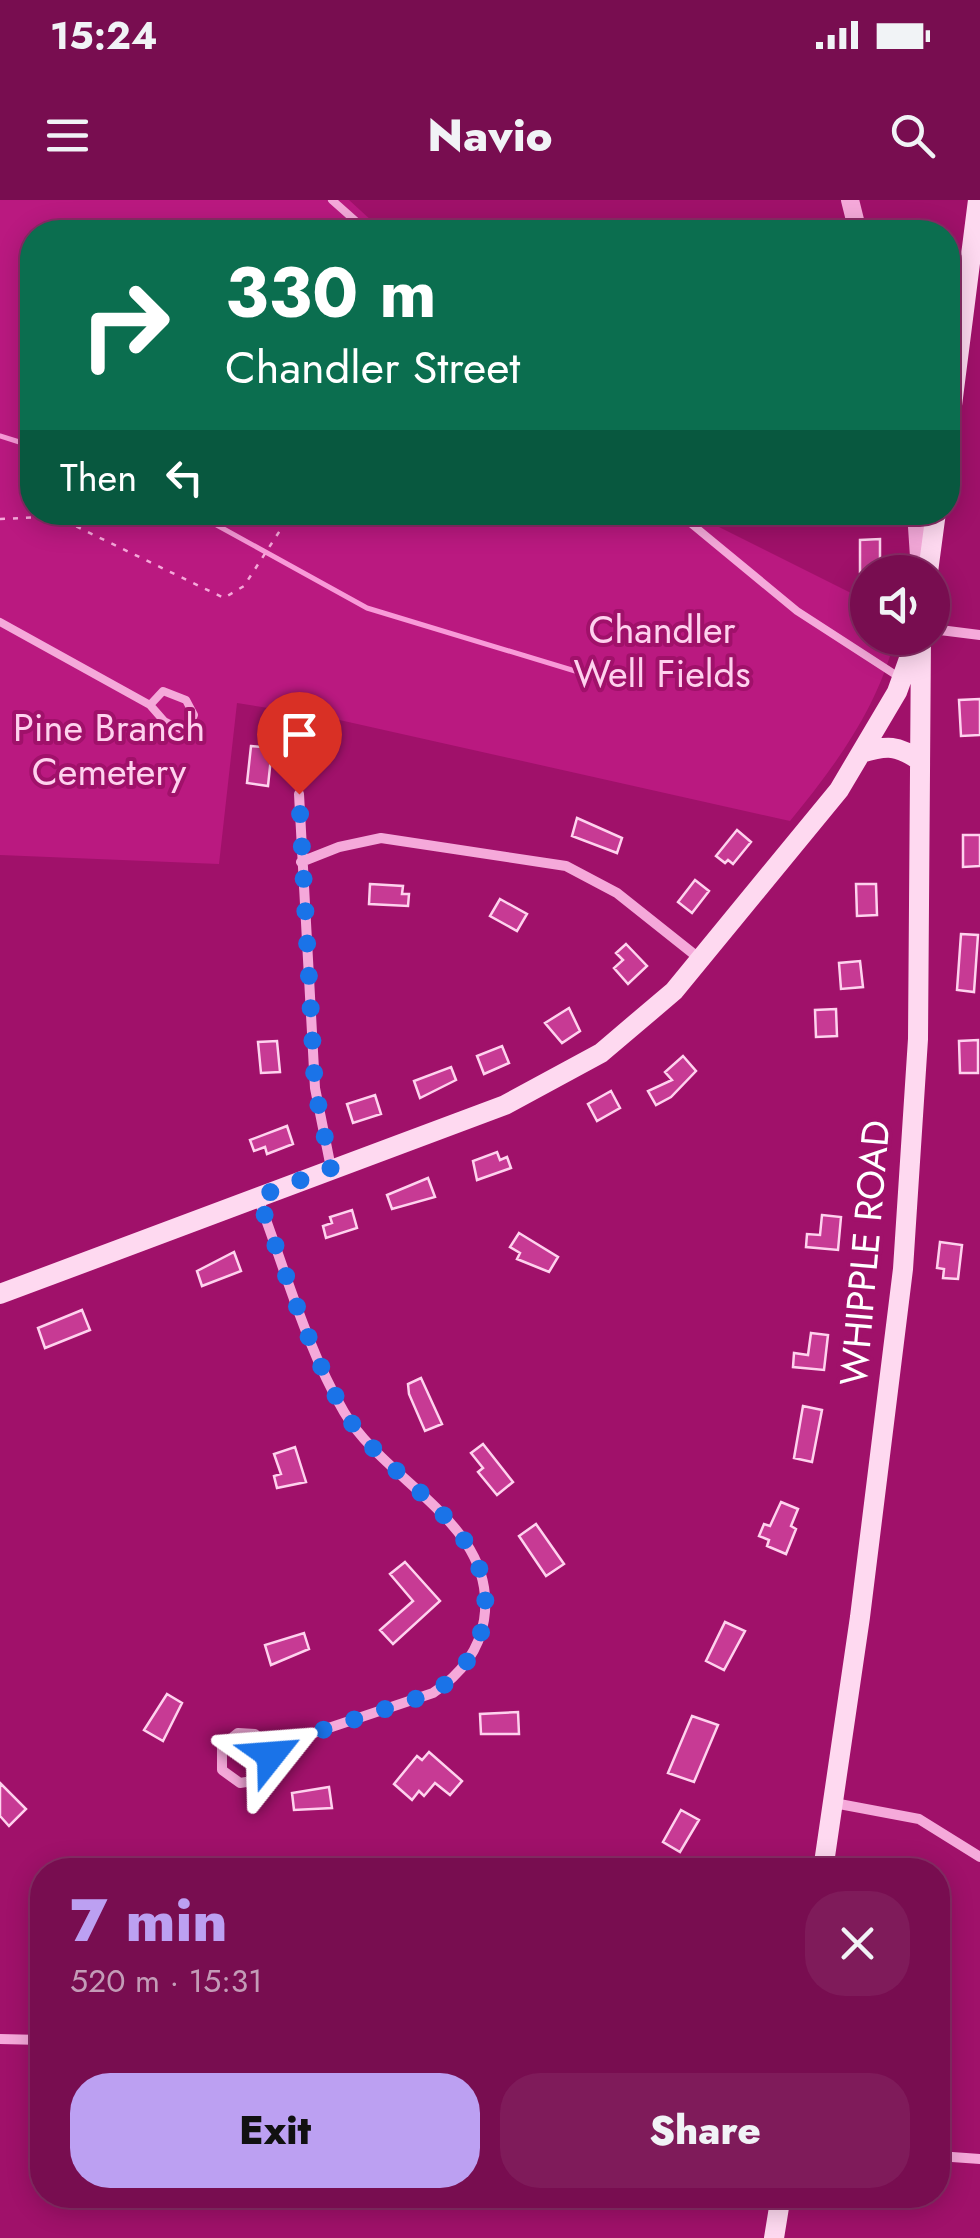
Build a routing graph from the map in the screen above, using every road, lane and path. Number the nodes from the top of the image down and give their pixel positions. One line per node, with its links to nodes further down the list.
1 (332, 200): 3 (lane)
2 (978, 200): 4 (main road)
3 (354, 220)
4 (978, 226): 5 (main road)
5 (975, 269): 6 (main road)
6 (960, 362)
7 (72, 525): 8 (path)
8 (284, 525)
9 (694, 525): 19 (lane)
10 (917, 525): 12 (street)
11 (934, 525): 13 (main road)
12 (919, 555)
13 (930, 555)
14 (0, 622): 20 (lane)
15 (950, 632): 16 (street)
16 (980, 635)
17 (912, 655): 19 (main road)
18 (919, 655): 22 (main road, WHIPPLE ROAD)
19 (902, 679): 21 (main road)
20 (150, 705): 20 (lane)
21 (861, 753): 22 (main road); 25 (main road)
22 (920, 761): 30 (main road, WHIPPLE ROAD)
23 (299, 794): 24 (street)
24 (301, 862): 25 (street); 26 (street)
25 (701, 960): 26 (main road)
26 (331, 1168): 27 (main road)
27 (258, 1197): 28 (main road); 29 (street)
28 (0, 1294)
29 (269, 1748): 29 (street)
30 (833, 1803): 31 (street); 32 (main road, WHIPPLE ROAD)
31 (980, 1857)
32 (825, 1858)
33 (0, 2039): 34 (street)
34 (30, 2040)
35 (950, 2157): 36 (street)
36 (980, 2159)
37 (778, 2208): 38 (main road)
38 (774, 2238)

